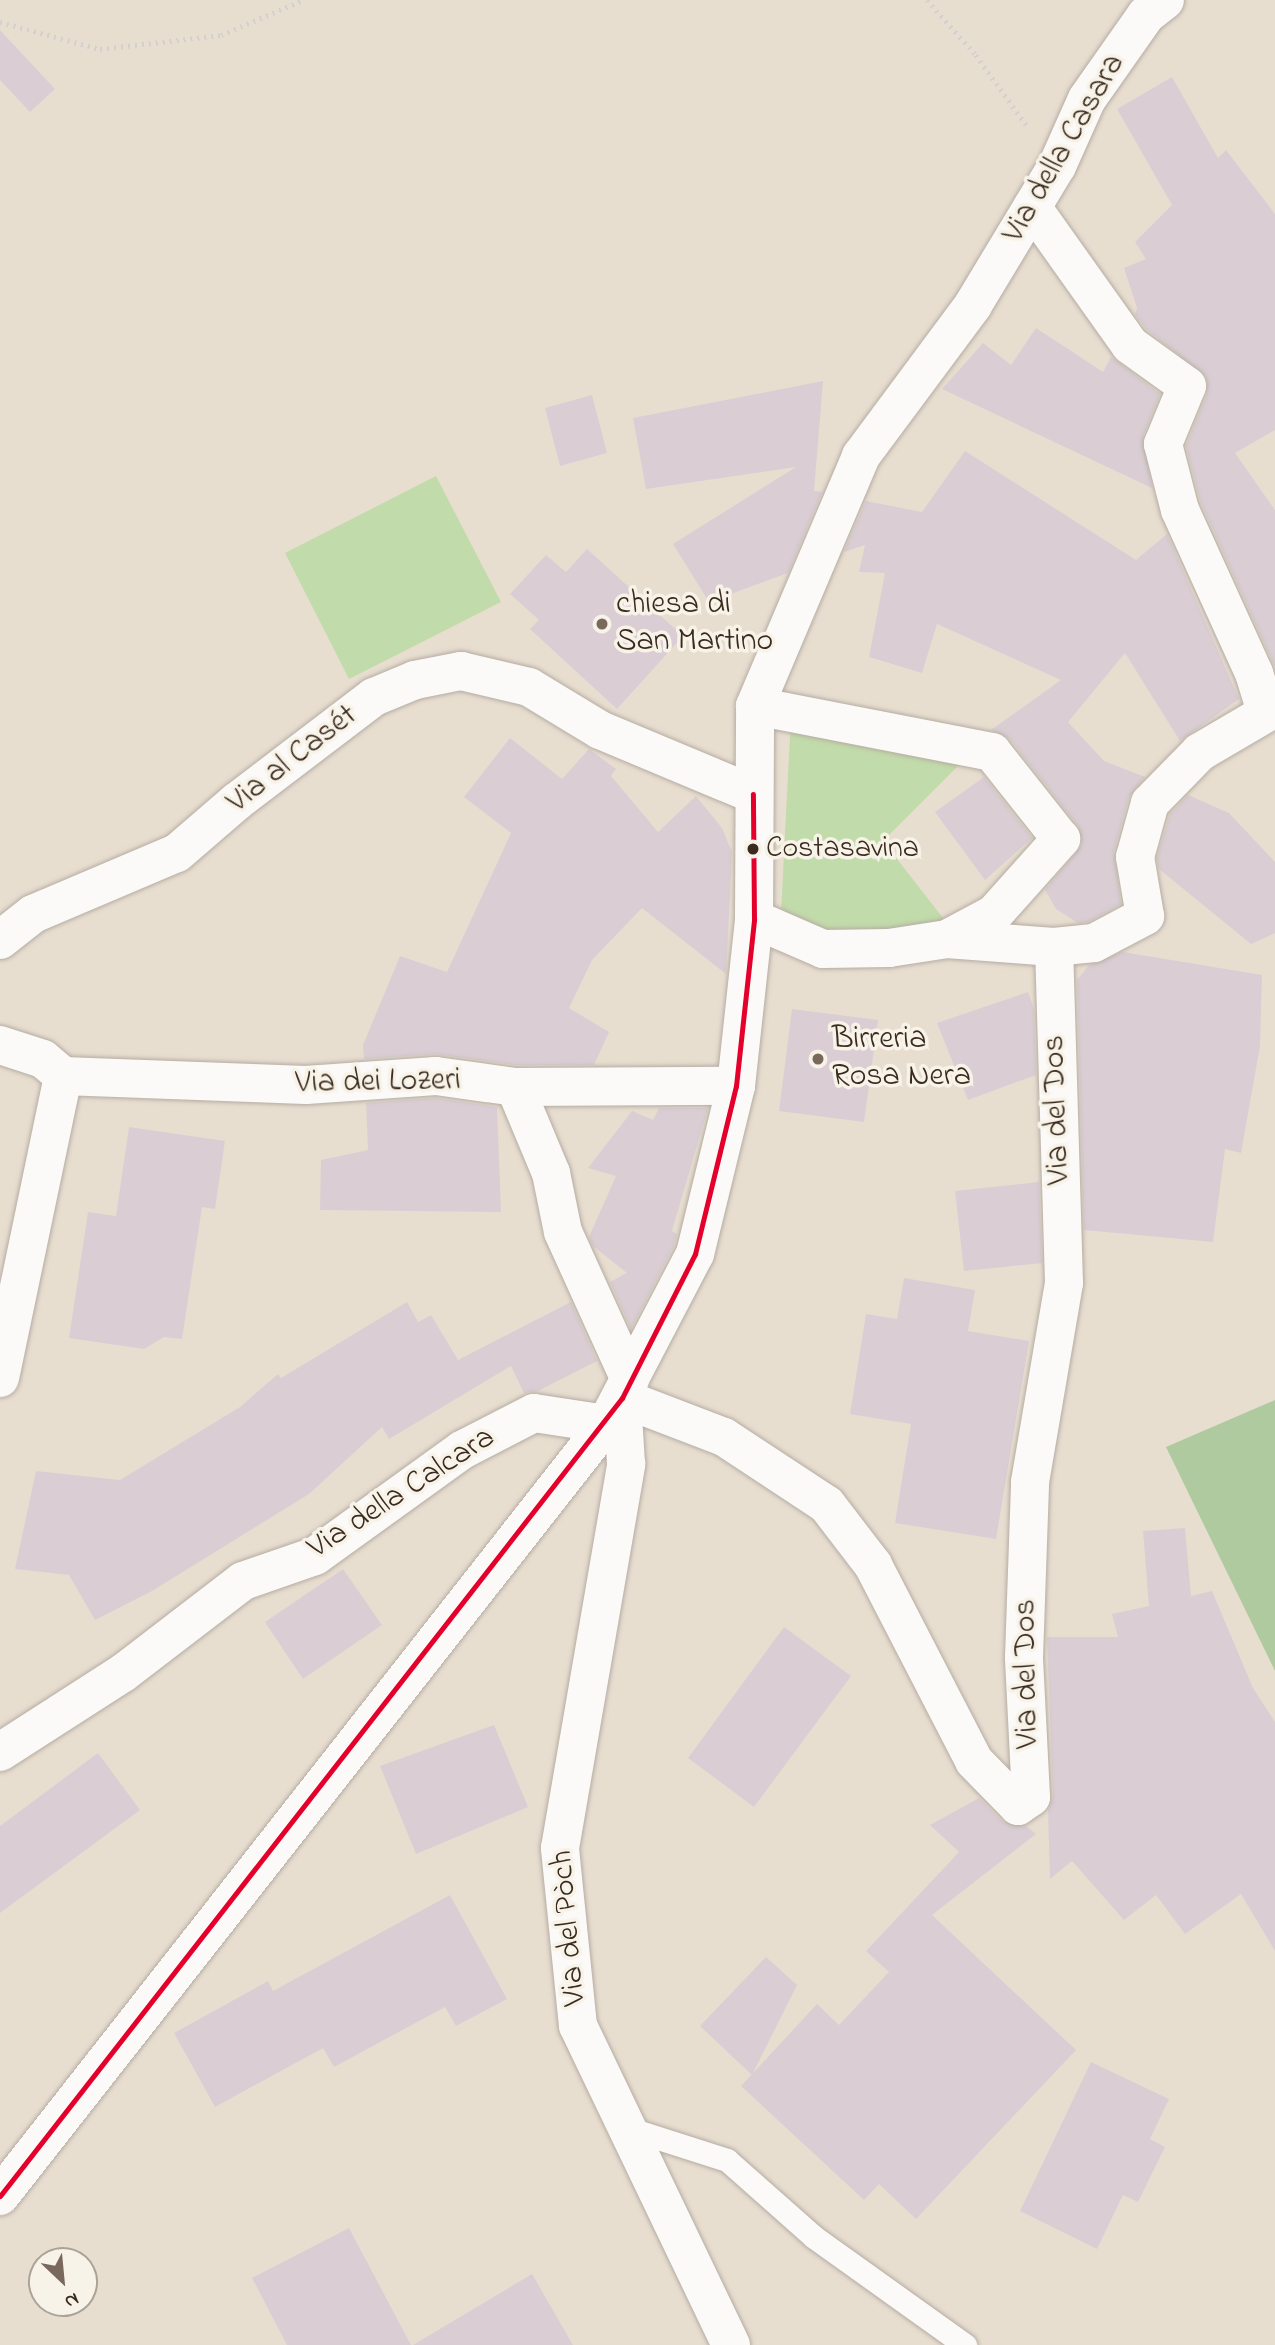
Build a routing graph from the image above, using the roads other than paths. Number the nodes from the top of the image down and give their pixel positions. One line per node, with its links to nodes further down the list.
1 (1166, 0): 2 (street, Via della Casara)
2 (1032, 207): 3 (street, Via della Casara); 4 (street)
3 (755, 706): 5 (street); 7 (street)
4 (1271, 710): 9 (street)
5 (752, 794): 6 (street); 8 (street, Via al Casét)
6 (754, 919): 7 (street); 12 (street)
7 (947, 939): 9 (street)
8 (0, 940)
9 (1054, 947): 15 (street, Via del Dos)
10 (0, 1045): 11 (street)
11 (62, 1076): 13 (street, Via dei Lozeri); 14 (street)
12 (736, 1086): 13 (street, Via dei Lozeri); 15 (street)
13 (515, 1087): 15 (street)
14 (0, 1378)
15 (619, 1400): 16 (street, Via della Calcara); 17 (street, Via del Pòch); 18 (street)
16 (0, 1752)
17 (626, 2128): 19 (street, Via del Pòch); 20 (lane)
18 (0, 2196)
19 (731, 2345)
20 (965, 2345)

